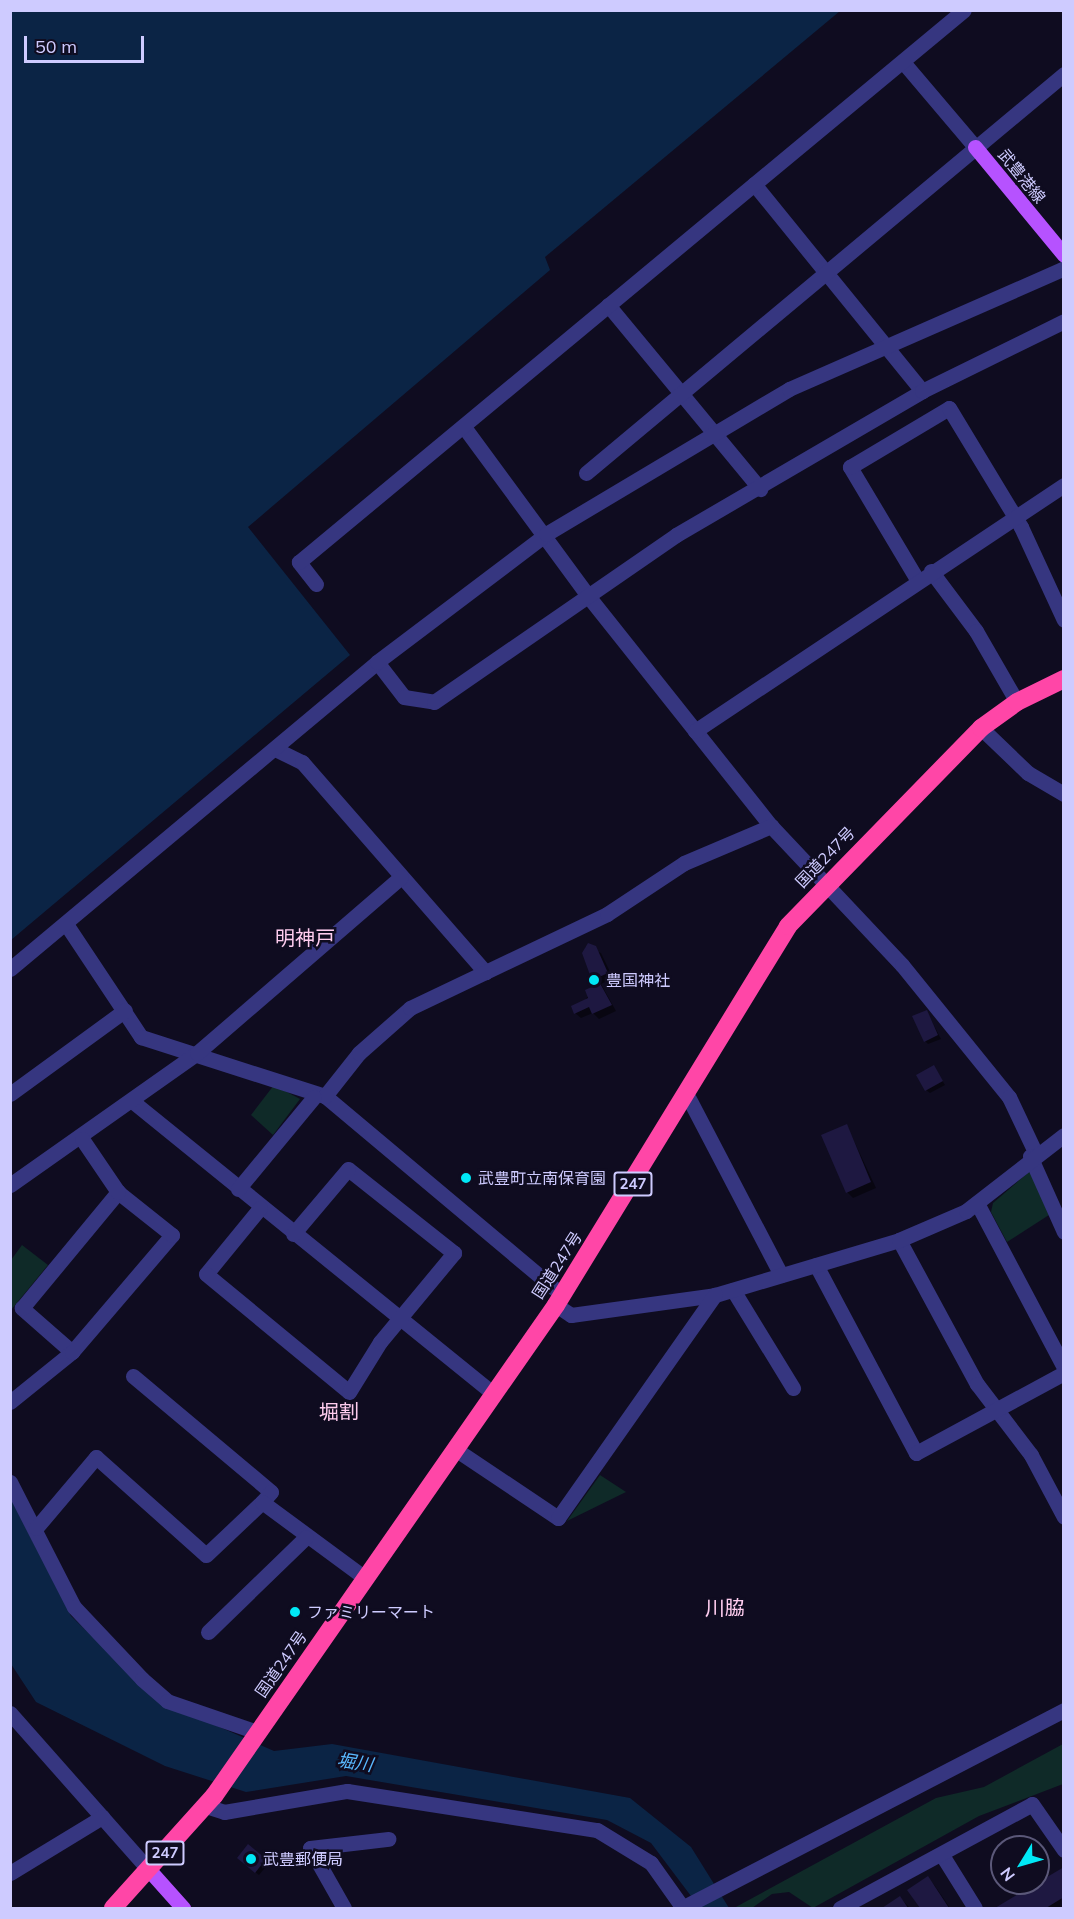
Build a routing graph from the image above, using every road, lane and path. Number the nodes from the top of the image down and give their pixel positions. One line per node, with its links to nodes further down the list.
1 (964, 10): 2 (street)
2 (903, 62): 4 (street); 5 (street)
3 (1064, 74): 4 (street)
4 (975, 147): 6 (main road, 武豊港線); 8 (street)
5 (754, 184): 8 (street); 9 (street)
6 (1064, 255)
7 (1064, 268): 11 (street)
8 (826, 272): 11 (street); 13 (street)
9 (608, 305): 13 (street); 14 (street)
10 (1064, 321): 12 (street)
11 (886, 344): 12 (street); 15 (street)
12 (922, 391): 18 (street)
13 (681, 393): 15 (street); 16 (street)
14 (464, 427): 20 (street); 22 (street)
15 (713, 433): 18 (street); 20 (street)
16 (586, 473)
17 (1064, 486): 19 (street)
18 (760, 489): 23 (street)
19 (1014, 517): 21 (street); 21 (street); 24 (street)
20 (546, 534): 23 (street); 25 (street)
21 (925, 576): 27 (street); 29 (street)
22 (316, 584)
23 (588, 596): 25 (street); 29 (street)
24 (1064, 620)
25 (376, 662): 30 (street)
26 (1064, 679): 27 (highway, 国道247号 / 247)
27 (1017, 702): 28 (highway, 国道247号 / 247)
28 (981, 728): 31 (street); 34 (highway, 国道247号 / 247)
29 (695, 731): 32 (street)
30 (275, 749): 33 (street); 35 (street)
31 (1064, 794)
32 (771, 826): 34 (street); 37 (street)
33 (401, 877): 37 (street); 39 (street)
34 (826, 885): 41 (highway, 国道247号 / 247); 46 (street)
35 (66, 924): 36 (street); 38 (street)
36 (10, 969)
37 (485, 972): 42 (street)
38 (125, 1010): 39 (street); 40 (street)
39 (196, 1053): 42 (street); 43 (street)
40 (10, 1094)
41 (687, 1095): 56 (street); 59 (highway, 国道247号 / 247)
42 (319, 1096): 48 (street); 59 (street)
43 (132, 1101): 45 (street); 48 (street)
44 (1064, 1135): 46 (street)
45 (81, 1139): 47 (street); 49 (street)
46 (1033, 1154): 50 (street); 52 (street)
47 (10, 1185)
48 (238, 1189): 51 (street)
49 (118, 1192): 61 (street); 61 (street)
50 (977, 1203): 54 (street); 62 (street)
51 (260, 1208): 53 (street); 60 (street)
52 (1064, 1232)
53 (293, 1234): 60 (street); 60 (street)
54 (899, 1240): 55 (street); 68 (street)
55 (816, 1264): 56 (street); 68 (street)
56 (781, 1275): 57 (street)
57 (733, 1290): 58 (street); 65 (street)
58 (716, 1295): 59 (street); 69 (street)
59 (559, 1300): 66 (highway, 国道247号 / 247)
60 (399, 1321): 66 (street)
61 (72, 1352): 67 (street)
62 (1064, 1367)
63 (1064, 1373): 68 (street)
64 (133, 1376): 71 (street)
65 (793, 1388)
66 (494, 1394): 69 (highway, 国道247号 / 247)
67 (10, 1402)
68 (996, 1410): 72 (street)
69 (455, 1449): 75 (highway, 国道247号 / 247)
70 (10, 1482): 73 (street)
71 (262, 1502): 73 (street); 74 (street)
72 (1064, 1517)
73 (36, 1528): 79 (street)
74 (306, 1537): 75 (street); 76 (street)
75 (365, 1578): 79 (highway, 国道247号 / 247)
76 (208, 1632)
77 (1064, 1710): 90 (street)
78 (10, 1713): 81 (street)
79 (255, 1736): 80 (highway, 国道247号 / 247)
80 (210, 1801): 85 (highway, 国道247号 / 247); 90 (street)
81 (102, 1817): 85 (street); 86 (street)
82 (388, 1839): 89 (street)
83 (1064, 1850): 84 (street)
84 (942, 1855): 91 (street); 92 (street)
85 (150, 1871): 87 (highway, 国道247号 / 247); 88 (main road)
86 (10, 1873)
87 (113, 1908)
88 (183, 1908)
89 (344, 1908)
90 (682, 1908)
91 (840, 1908)
92 (975, 1908)

